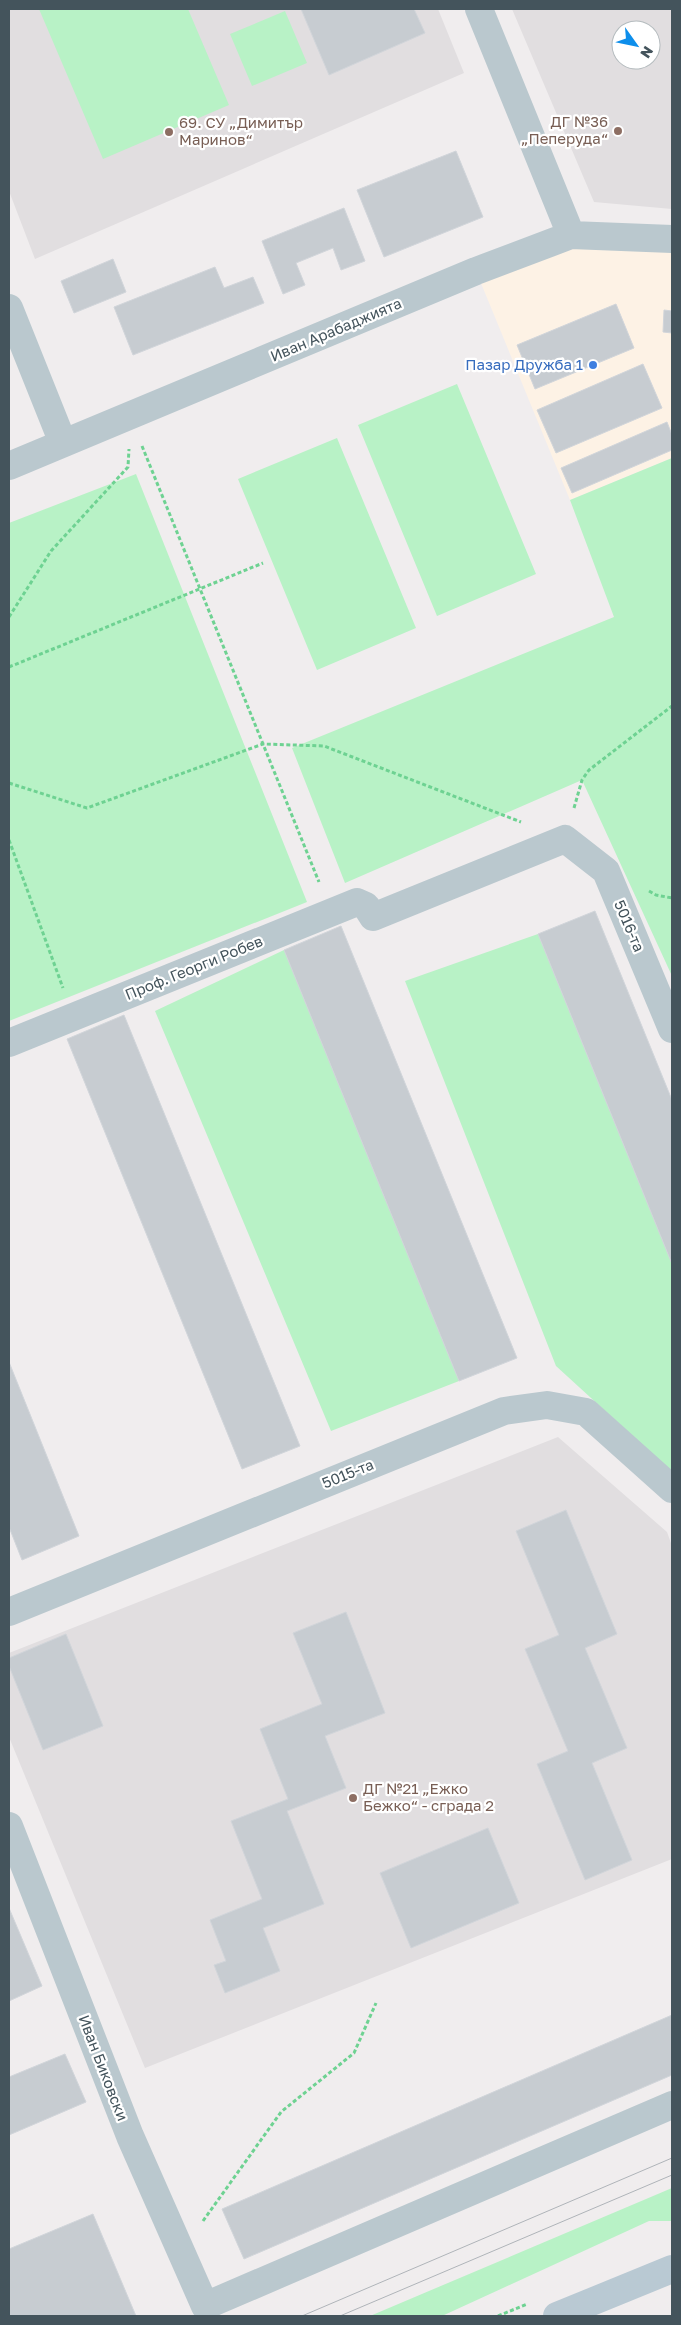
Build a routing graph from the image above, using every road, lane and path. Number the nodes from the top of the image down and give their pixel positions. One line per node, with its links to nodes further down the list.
1 (479, 9): 2 (street)
2 (571, 235): 3 (street, Иван Арабаджията); 5 (street, Иван Арабаджията)
3 (672, 239)
4 (9, 308): 6 (street)
5 (130, 416): 6 (street, Иван Арабаджията); 9 (path); 10 (path)
6 (63, 443): 7 (street, Иван Арабаджията)
7 (9, 466)
8 (263, 563): 9 (path)
9 (200, 589): 11 (path); 13 (path)
10 (9, 617)
11 (9, 667)
12 (672, 706): 15 (path)
13 (263, 744): 14 (path); 15 (path); 19 (path)
14 (9, 783)
15 (565, 839): 19 (street, Проф. Георги Робев); 21 (street, 5016-та)
16 (9, 840): 20 (path)
17 (647, 890): 18 (path)
18 (672, 898)
19 (332, 913): 20 (street, Проф. Георги Робев)
20 (73, 1017): 22 (street, Проф. Георги Робев)
21 (672, 1029)
22 (9, 1043)
23 (672, 1489): 24 (street, 5015-та)
24 (9, 1612)
25 (9, 1826): 28 (street, Иван Биковски)
26 (376, 2003): 28 (path)
27 (672, 2105): 28 (street, Иван Биковски)
28 (181, 2251)
29 (672, 2268): 30 (main road)
30 (557, 2316)

